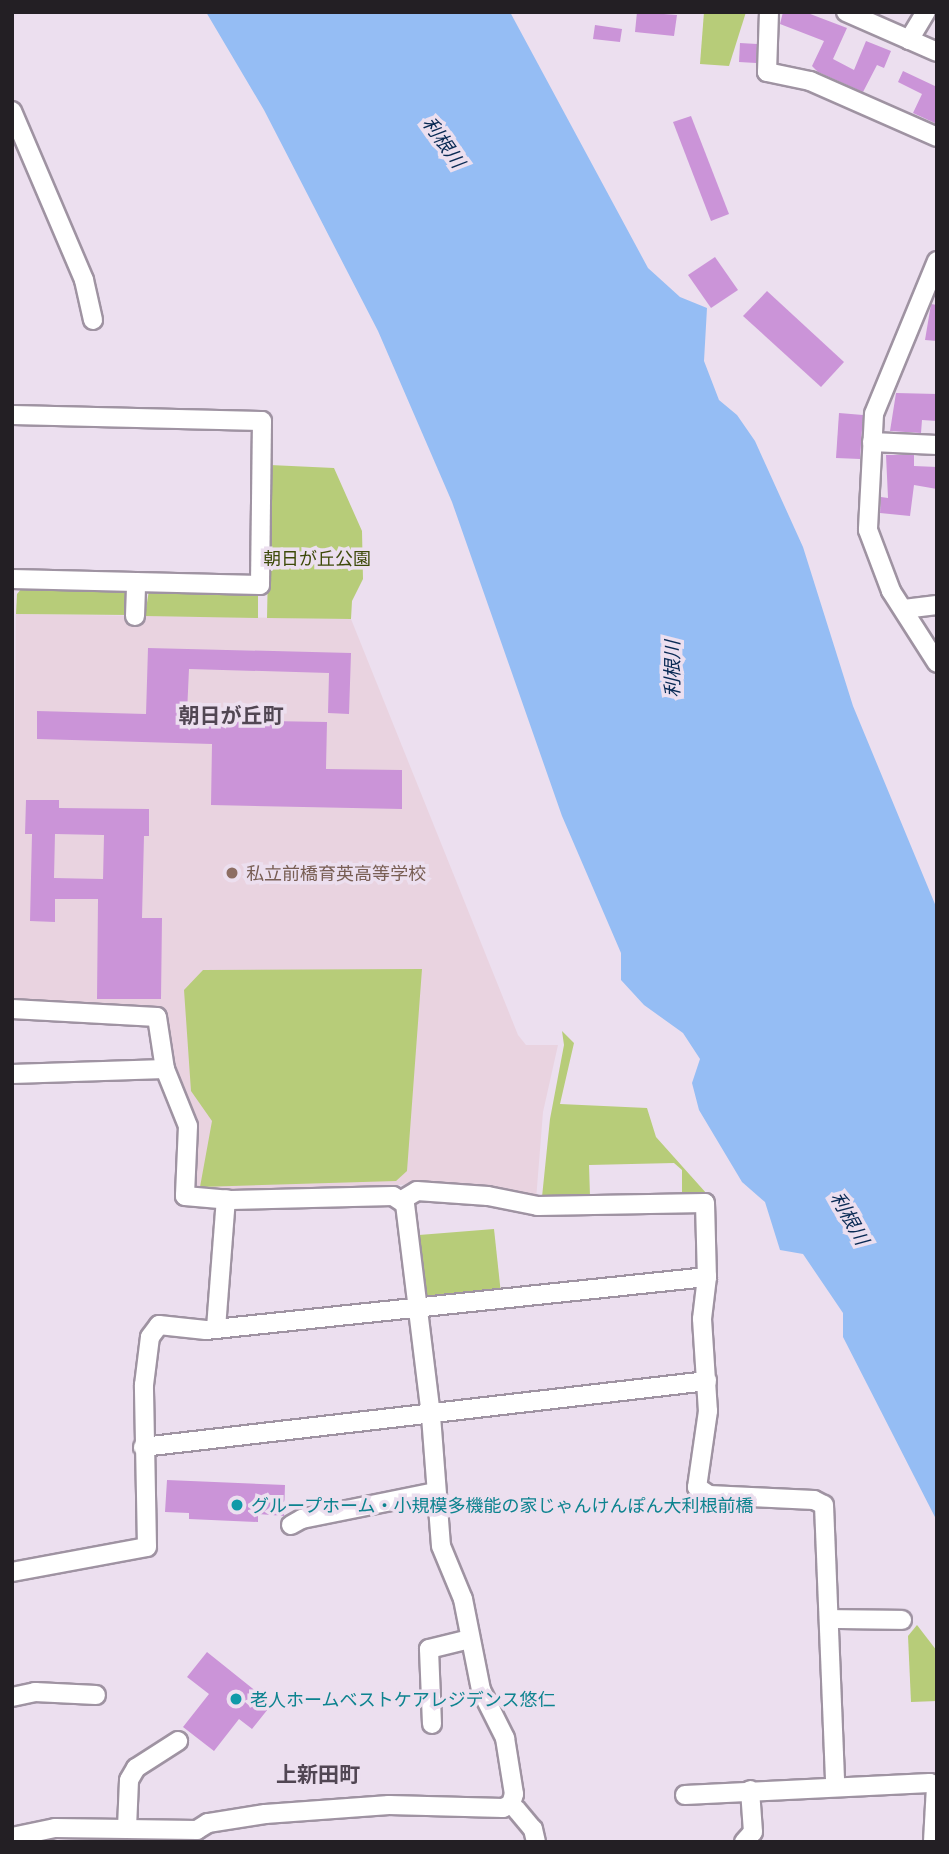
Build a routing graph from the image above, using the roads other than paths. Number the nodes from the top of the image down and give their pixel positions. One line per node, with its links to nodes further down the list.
1 (769, 12): 7 (street)
2 (846, 12): 4 (street)
3 (926, 12): 4 (street)
4 (909, 40): 5 (street)
5 (937, 52)
6 (12, 111): 8 (street)
7 (937, 137)
8 (20, 150): 10 (street)
9 (935, 270): 12 (street)
10 (93, 320)
11 (12, 415): 15 (street)
12 (872, 442): 13 (street); 17 (street)
13 (937, 445)
14 (12, 579): 15 (street)
15 (136, 582): 18 (street)
16 (937, 605): 17 (street)
17 (904, 609): 19 (street)
18 (135, 615)
19 (937, 663)
20 (12, 1009): 21 (street)
21 (165, 1069): 22 (street); 23 (street)
22 (12, 1074)
23 (226, 1199): 24 (street); 27 (street)
24 (402, 1200): 25 (street); 26 (street)
25 (707, 1277): 26 (street); 28 (street)
26 (418, 1308): 27 (street); 29 (street)
27 (216, 1328): 30 (street)
28 (707, 1381): 29 (street); 34 (street)
29 (431, 1416): 30 (street); 31 (street)
30 (143, 1447): 33 (street)
31 (436, 1492): 32 (street); 36 (street)
32 (291, 1525)
33 (12, 1572)
34 (831, 1619): 35 (street); 41 (street)
35 (902, 1620)
36 (470, 1639): 39 (street); 46 (street)
37 (96, 1695): 38 (street)
38 (12, 1697)
39 (432, 1724)
40 (178, 1741): 45 (street)
41 (835, 1784): 42 (street); 50 (street)
42 (750, 1790): 43 (street); 49 (street)
43 (685, 1795)
44 (516, 1809): 48 (street)
45 (127, 1828): 46 (street); 47 (street)
46 (198, 1836)
47 (12, 1837)
48 (536, 1842)
49 (744, 1842)
50 (933, 1842)

